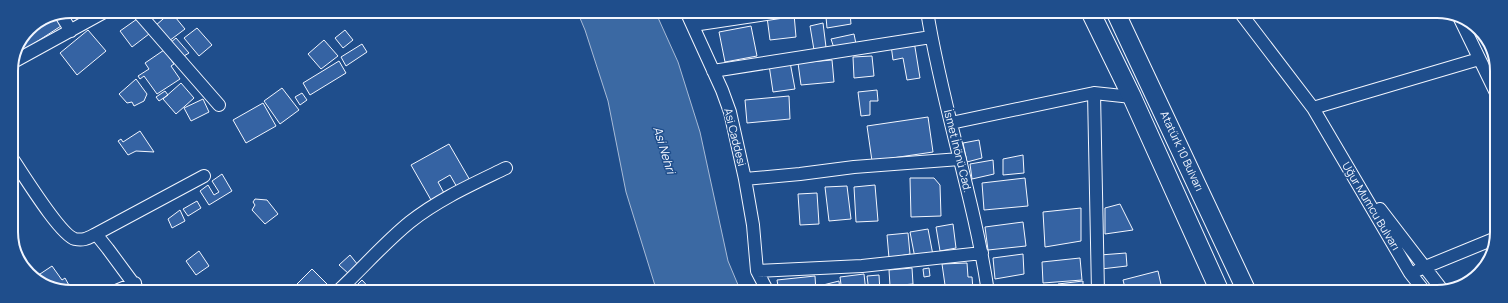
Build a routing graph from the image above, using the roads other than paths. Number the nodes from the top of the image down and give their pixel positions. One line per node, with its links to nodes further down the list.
1 (94, 18): 12 (street)
2 (143, 18): 20 (street)
3 (689, 18): 10 (street, Asi Caddesi)
4 (739, 18): 10 (street)
5 (928, 18): 13 (street, İsmet İnönü Cad.)
6 (1093, 18): 19 (highway, Atatürk 10 Bulvarı)
7 (1118, 18): 41 (highway, Atatürk 10 Bulvarı)
8 (1244, 18): 21 (street)
9 (63, 19): 12 (street)
10 (692, 25): 16 (street, Asi Caddesi)
11 (1463, 26): 15 (street)
12 (71, 31): 14 (street)
13 (931, 36): 16 (street); 22 (street, İsmet İnönü Cad.)
14 (20, 58)
15 (1479, 60): 17 (street); 21 (street)
16 (714, 71): 28 (street, Asi Caddesi)
17 (1490, 81)
18 (1094, 93): 19 (street); 22 (street); 39 (street)
19 (1132, 97): 40 (highway, Atatürk 10 Bulvarı)
20 (219, 105)
21 (1313, 108): 23 (street)
22 (951, 123): 24 (street, İsmet İnönü Cad.)
23 (1342, 158): 32 (street, Uğur Mumcu Bulvarı); 34 (street, Uğur Mumcu Bulvarı)
24 (960, 159): 28 (street); 31 (street, İsmet İnönü Cad.)
25 (18, 167): 29 (street)
26 (506, 168): 36 (street)
27 (204, 176): 29 (street)
28 (745, 179): 33 (street, Asi Caddesi)
29 (96, 234): 35 (street)
30 (1490, 241): 32 (street)
31 (982, 252): 33 (street); 38 (street, İsmet İnönü Cad.)
32 (1425, 267): 34 (street); 43 (street, Uğur Mumcu Bulvarı)
33 (758, 271): 37 (street, Asi Caddesi)
34 (1410, 273): 42 (street, Uğur Mumcu Bulvarı)
35 (136, 285)
36 (345, 285)
37 (765, 285)
38 (987, 285)
39 (1098, 285)
40 (1217, 285)
41 (1244, 285)
42 (1419, 285)
43 (1438, 285)

